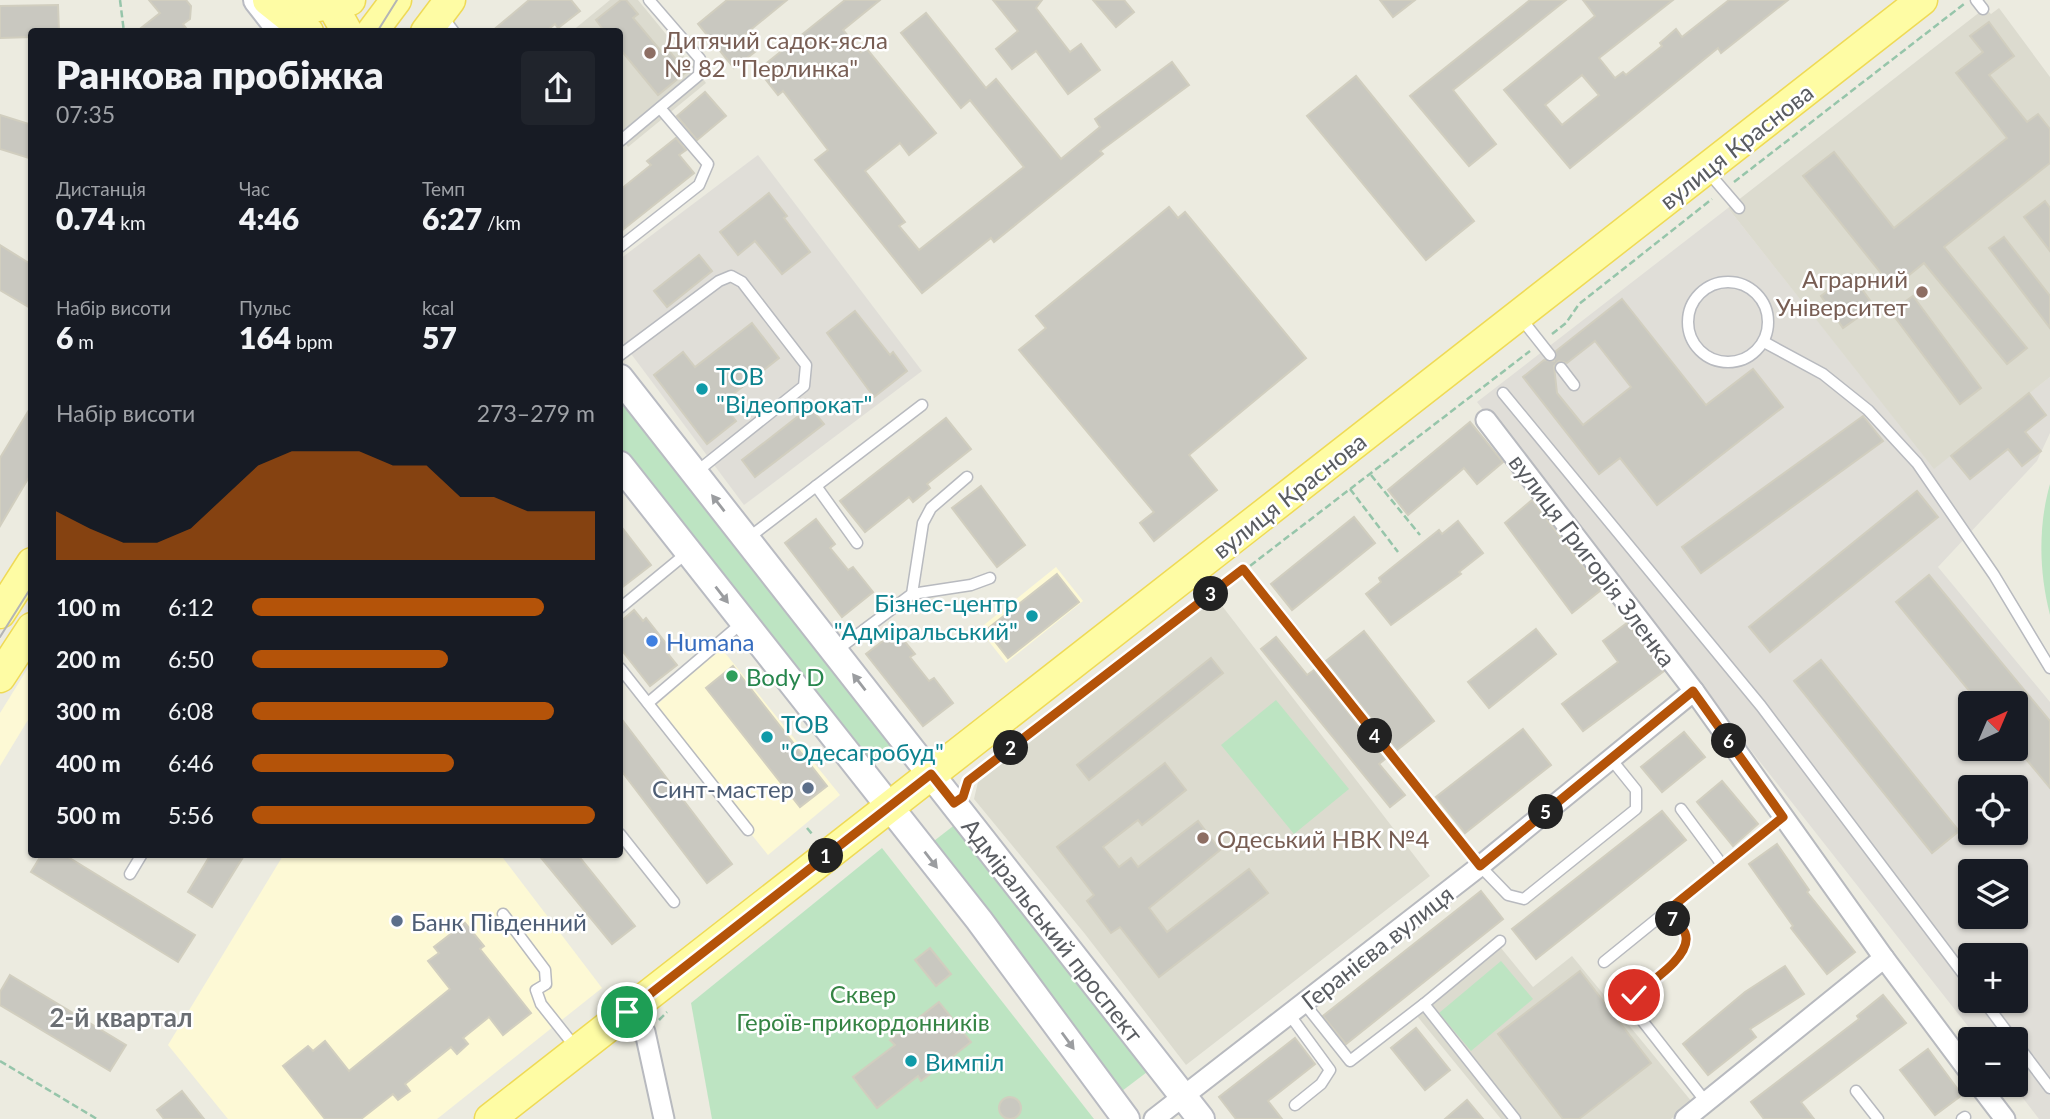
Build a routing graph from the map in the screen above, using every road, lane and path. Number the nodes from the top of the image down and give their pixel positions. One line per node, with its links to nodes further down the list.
1 (120, 0): 9 (path)
2 (257, 0): 10 (main road)
3 (268, 0): 11 (main road)
4 (396, 0): 13 (main road)
5 (649, 0): 14 (lane)
6 (1922, 0): 16 (main road, вулиця Краснова)
7 (1969, 0): 16 (path)
8 (325, 6): 12 (main road)
9 (124, 28)
10 (279, 28)
11 (303, 28)
12 (344, 28)
13 (375, 28)
14 (660, 108): 15 (lane); 18 (lane)
15 (623, 139)
16 (1714, 179): 17 (lane); 19 (main road, вулиця Краснова); 21 (path)
17 (1740, 208)
18 (623, 245)
19 (1519, 315): 21 (lane); 57 (main road, вулиця Краснова)
20 (1765, 342): 20 (lane); 51 (lane)
21 (1541, 343): 23 (lane); 31 (path)
22 (623, 353): 32 (lane)
23 (1550, 355)
24 (1561, 368): 26 (lane)
25 (623, 382): 32 (main road, Адміральський проспект)
26 (1574, 385)
27 (1503, 393): 76 (lane)
28 (922, 405): 34 (lane)
29 (1486, 420): 54 (street, вулиця Григорія Зленка)
30 (623, 469): 39 (main road)
31 (1370, 473): 35 (path); 36 (path)
32 (694, 474): 37 (main road, Адміральський проспект, one-way to 32)
33 (967, 477): 44 (lane)
34 (816, 486): 37 (lane); 38 (lane)
35 (1350, 489): 40 (path); 42 (path)
36 (1420, 535)
37 (746, 539): 50 (main road, Адміральський проспект)
38 (857, 543)
39 (688, 552): 45 (lane); 48 (main road, one-way to 48)
40 (1398, 552)
41 (28, 569): 47 (main road)
42 (1243, 569): 46 (path); 58 (path)
43 (990, 578): 44 (lane)
44 (912, 594): 50 (lane)
45 (623, 606)
46 (1273, 607): 67 (lane)
47 (0, 613)
48 (743, 622): 55 (lane); 59 (main road)
49 (28, 634): 53 (main road)
50 (835, 652): 57 (main road, Адміральський проспект, one-way to 50)
51 (2050, 668)
52 (623, 672): 55 (lane)
53 (0, 677)
54 (1693, 691): 56 (street, Геранієва вулиця); 61 (street, вулиця Григорія Зленка)
55 (648, 703): 63 (lane)
56 (1611, 759): 67 (street, Геранієва вулиця); 67 (lane)
57 (931, 774): 58 (main road, Адміральський проспект); 59 (main road, вулиця Краснова)
58 (954, 803): 88 (main road, Адміральський проспект)
59 (889, 806): 79 (main road, вулиця Краснова); 95 (main road, one-way to 95)
60 (1681, 809): 68 (lane)
61 (1783, 817): 68 (lane); 74 (street, вулиця Григорія Зленка)
62 (807, 828): 64 (path)
63 (748, 830)
64 (813, 835)
65 (623, 838): 70 (lane)
66 (140, 858): 69 (lane)
67 (1480, 866): 78 (street, Геранієва вулиця)
68 (1723, 866): 71 (lane)
69 (131, 874)
70 (674, 902)
71 (1667, 911): 75 (lane); 90 (lane)
72 (503, 914): 82 (lane)
73 (1500, 941): 77 (lane)
74 (1884, 958): 83 (street, вулиця Григорія Зленка); 90 (street)
75 (1604, 962)
76 (1958, 967)
77 (1424, 1004): 78 (lane); 98 (lane)
78 (1297, 1008): 88 (street, Геранієва вулиця); 91 (lane)
79 (627, 1012): 82 (main road, вулиця Краснова); 94 (street)
80 (1993, 1013): 81 (lane)
81 (2004, 1027)
82 (578, 1050): 93 (main road, вулиця Краснова)
83 (1958, 1057)
84 (2028, 1058): 86 (lane)
85 (0, 1061): 92 (path)
86 (2050, 1088)
87 (1856, 1091): 100 (lane)
88 (1183, 1096): 96 (street, Геранієва вулиця); 97 (main road, Адміральський проспект)
89 (1988, 1097): 101 (street)
90 (1706, 1102): 99 (street)
91 (1295, 1105)
92 (97, 1119)
93 (490, 1119)
94 (664, 1119)
95 (1126, 1119)
96 (1154, 1119)
97 (1201, 1119)
98 (1515, 1119)
99 (1685, 1119)
100 (1878, 1119)
101 (2005, 1119)

